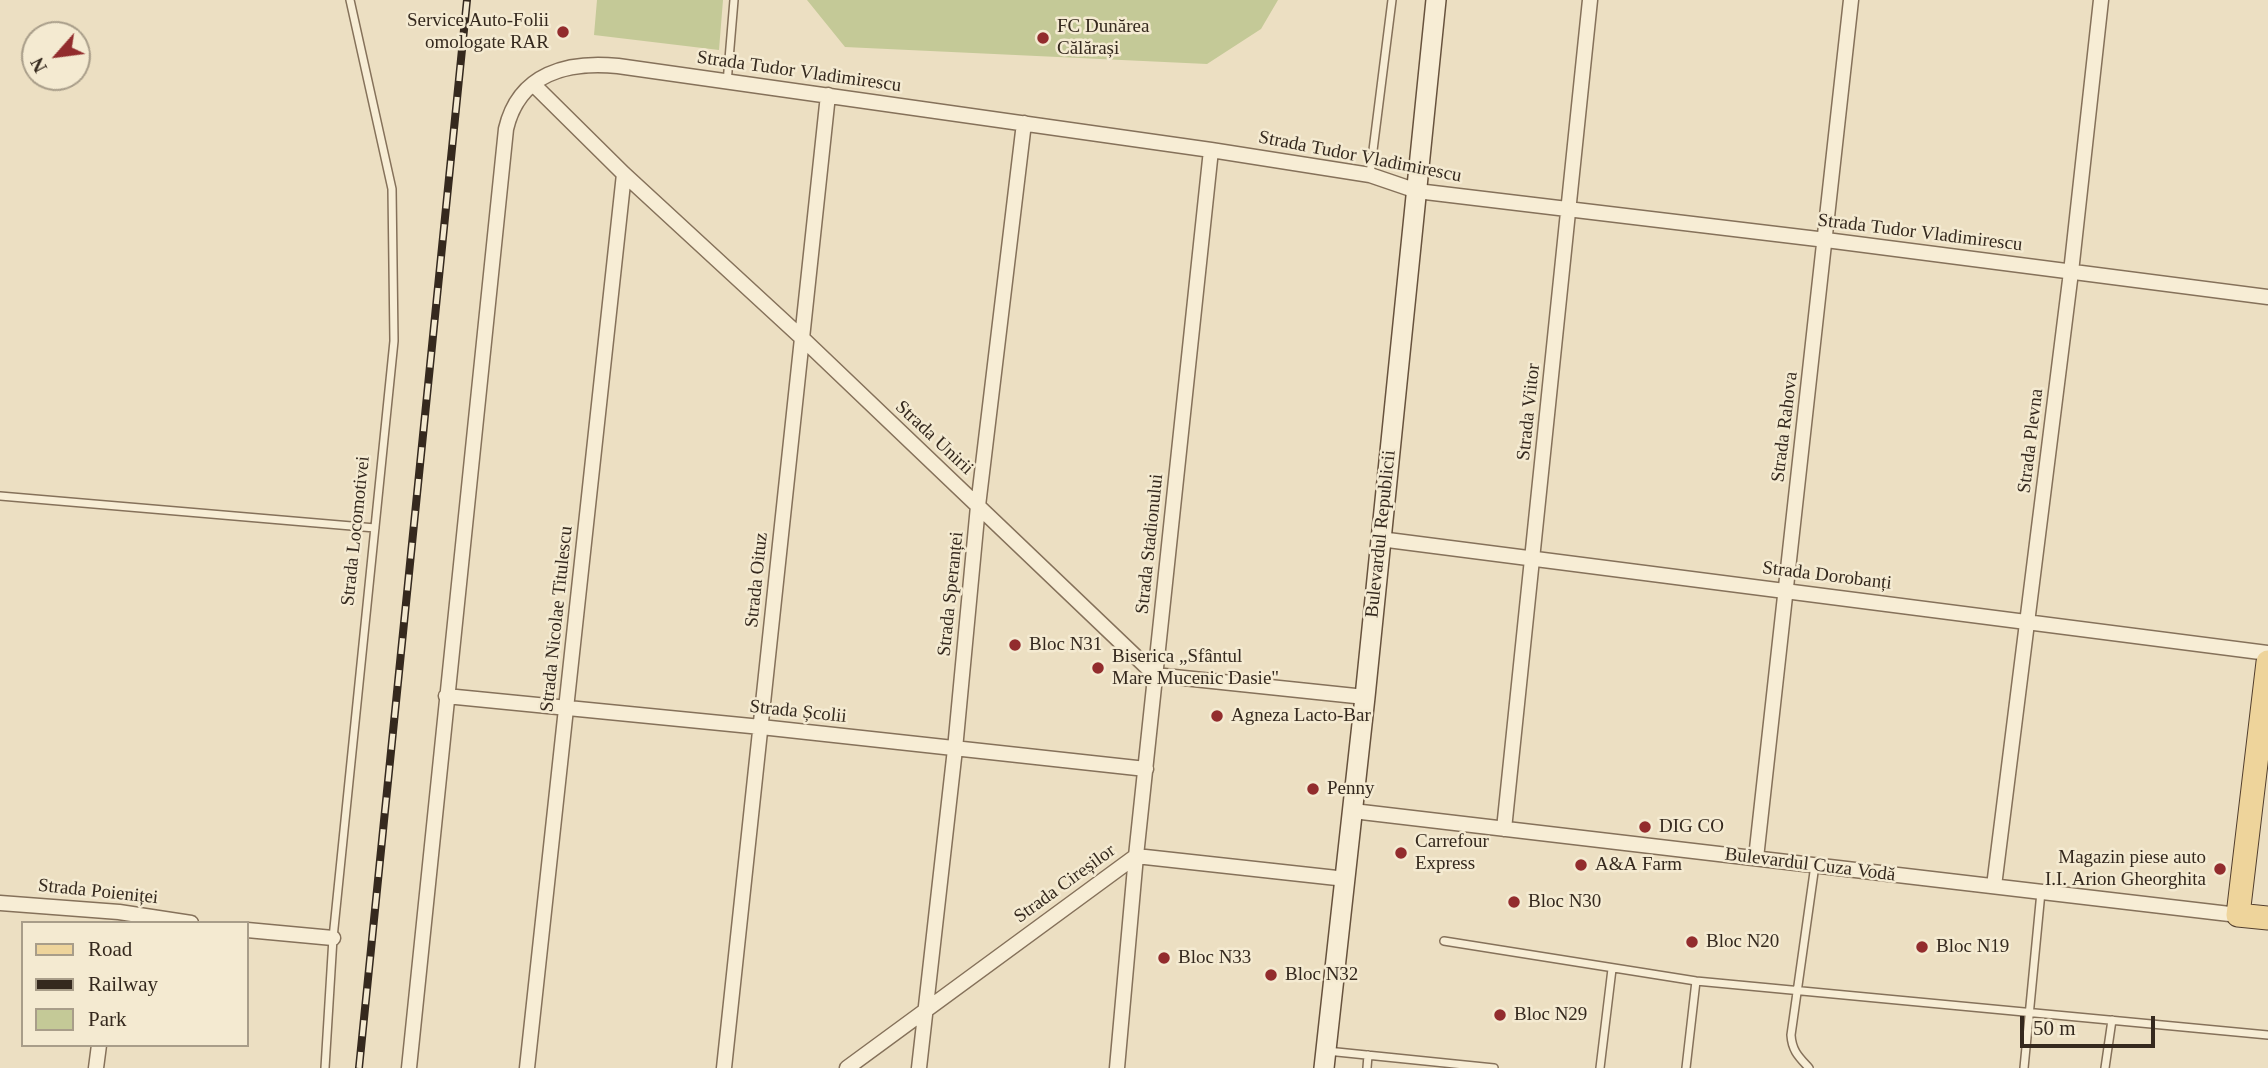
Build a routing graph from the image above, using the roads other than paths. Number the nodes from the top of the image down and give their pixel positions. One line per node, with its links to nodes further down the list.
1 (350, 0): 23 (lane, Strada Locomotivei)
2 (734, 0): 9 (lane)
3 (1392, 0): 14 (lane)
4 (1436, 0): 15 (main road, Bulevardul Republicii)
5 (1590, 0): 16 (street, Strada Viitor)
6 (1851, 0): 17 (street, Strada Rahova)
7 (2101, 0): 18 (street, Strada Plevna)
8 (533, 83): 9 (street, Strada Tudor Vladimirescu); 13 (street, Strada Unirii); 31 (street)
9 (727, 83): 10 (street, Strada Tudor Vladimirescu)
10 (828, 95): 11 (street, Strada Tudor Vladimirescu); 20 (street, Strada Oituz)
11 (1024, 123): 12 (street, Strada Tudor Vladimirescu); 22 (street, Strada Speranței)
12 (1211, 150): 14 (street, Strada Tudor Vladimirescu); 30 (street, Strada Stadionului)
13 (624, 174): 20 (street, Strada Unirii); 33 (street, Strada Nicolae Titulescu)
14 (1370, 175): 15 (street, Strada Tudor Vladimirescu)
15 (1417, 191): 16 (street, Strada Tudor Vladimirescu); 24 (main road, Bulevardul Republicii)
16 (1570, 208): 17 (street, Strada Tudor Vladimirescu); 25 (street, Strada Viitor)
17 (1826, 240): 18 (street, Strada Tudor Vladimirescu); 26 (street, Strada Rahova)
18 (2071, 272): 19 (street, Strada Tudor Vladimirescu); 27 (street, Strada Plevna)
19 (2268, 297)
20 (802, 338): 22 (street, Strada Unirii); 34 (street, Strada Oituz)
21 (0, 496): 23 (lane)
22 (978, 506): 30 (street, Strada Unirii); 35 (street, Strada Speranței)
23 (375, 528): 51 (lane, Strada Locomotivei)
24 (1380, 539): 25 (street, Strada Dorobanți); 32 (main road, Bulevardul Republicii)
25 (1533, 559): 26 (street, Strada Dorobanți); 38 (street, Strada Viitor)
26 (1785, 590): 27 (street, Strada Dorobanți); 40 (street, Strada Rahova)
27 (2028, 622): 28 (street, Strada Dorobanți); 43 (street, Strada Plevna)
28 (2268, 653)
29 (2268, 663): 46 (main road)
30 (1155, 675): 32 (street); 36 (street, Strada Stadionului)
31 (446, 696): 33 (street, Strada Școlii); 65 (street)
32 (1365, 697): 37 (main road, Bulevardul Republicii)
33 (567, 706): 34 (street, Strada Școlii); 66 (street, Strada Nicolae Titulescu)
34 (761, 727): 35 (street, Strada Școlii); 67 (street, Strada Oituz)
35 (955, 749): 36 (street, Strada Școlii); 56 (street, Strada Speranței)
36 (1146, 769): 39 (street, Strada Stadionului)
37 (1353, 811): 38 (street, Bulevardul Cuza Vodă); 42 (main road, Bulevardul Republicii)
38 (1504, 829): 40 (street, Bulevardul Cuza Vodă)
39 (1136, 856): 42 (street, Strada Cireșilor); 56 (street, Strada Cireșilor); 70 (street, Strada Stadionului)
40 (1756, 858): 41 (street, Bulevardul Cuza Vodă)
41 (1815, 865): 43 (street, Bulevardul Cuza Vodă); 55 (lane)
42 (1346, 879): 62 (main road, Bulevardul Republicii)
43 (1994, 886): 44 (street, Bulevardul Cuza Vodă)
44 (2041, 892): 46 (street, Bulevardul Cuza Vodă); 57 (lane)
45 (0, 903): 47 (street, Strada Poieniței)
46 (2238, 915): 48 (main road, Bulevardul Cuza Vodă)
47 (118, 917): 49 (street, Strada Poieniței)
48 (2268, 919)
49 (167, 921)
50 (248, 930): 51 (street)
51 (333, 938): 64 (lane, Strada Locomotivei)
52 (1444, 941): 53 (lane)
53 (1612, 970): 54 (lane); 73 (lane)
54 (1696, 981): 55 (lane); 74 (lane)
55 (1799, 991): 57 (lane); 75 (lane)
56 (926, 1009): 68 (street, Strada Cireșilor); 69 (street, Strada Speranței)
57 (2030, 1012): 58 (lane); 76 (lane)
58 (2112, 1020): 59 (lane); 77 (lane)
59 (2268, 1035)
60 (99, 1047): 63 (street)
61 (1368, 1055): 62 (lane); 71 (lane); 72 (lane)
62 (1325, 1059)
63 (96, 1068)
64 (325, 1068)
65 (409, 1068)
66 (527, 1068)
67 (724, 1068)
68 (847, 1068)
69 (919, 1068)
70 (1117, 1068)
71 (1367, 1068)
72 (1494, 1068)
73 (1600, 1068)
74 (1686, 1068)
75 (1809, 1068)
76 (2024, 1068)
77 (2105, 1068)

